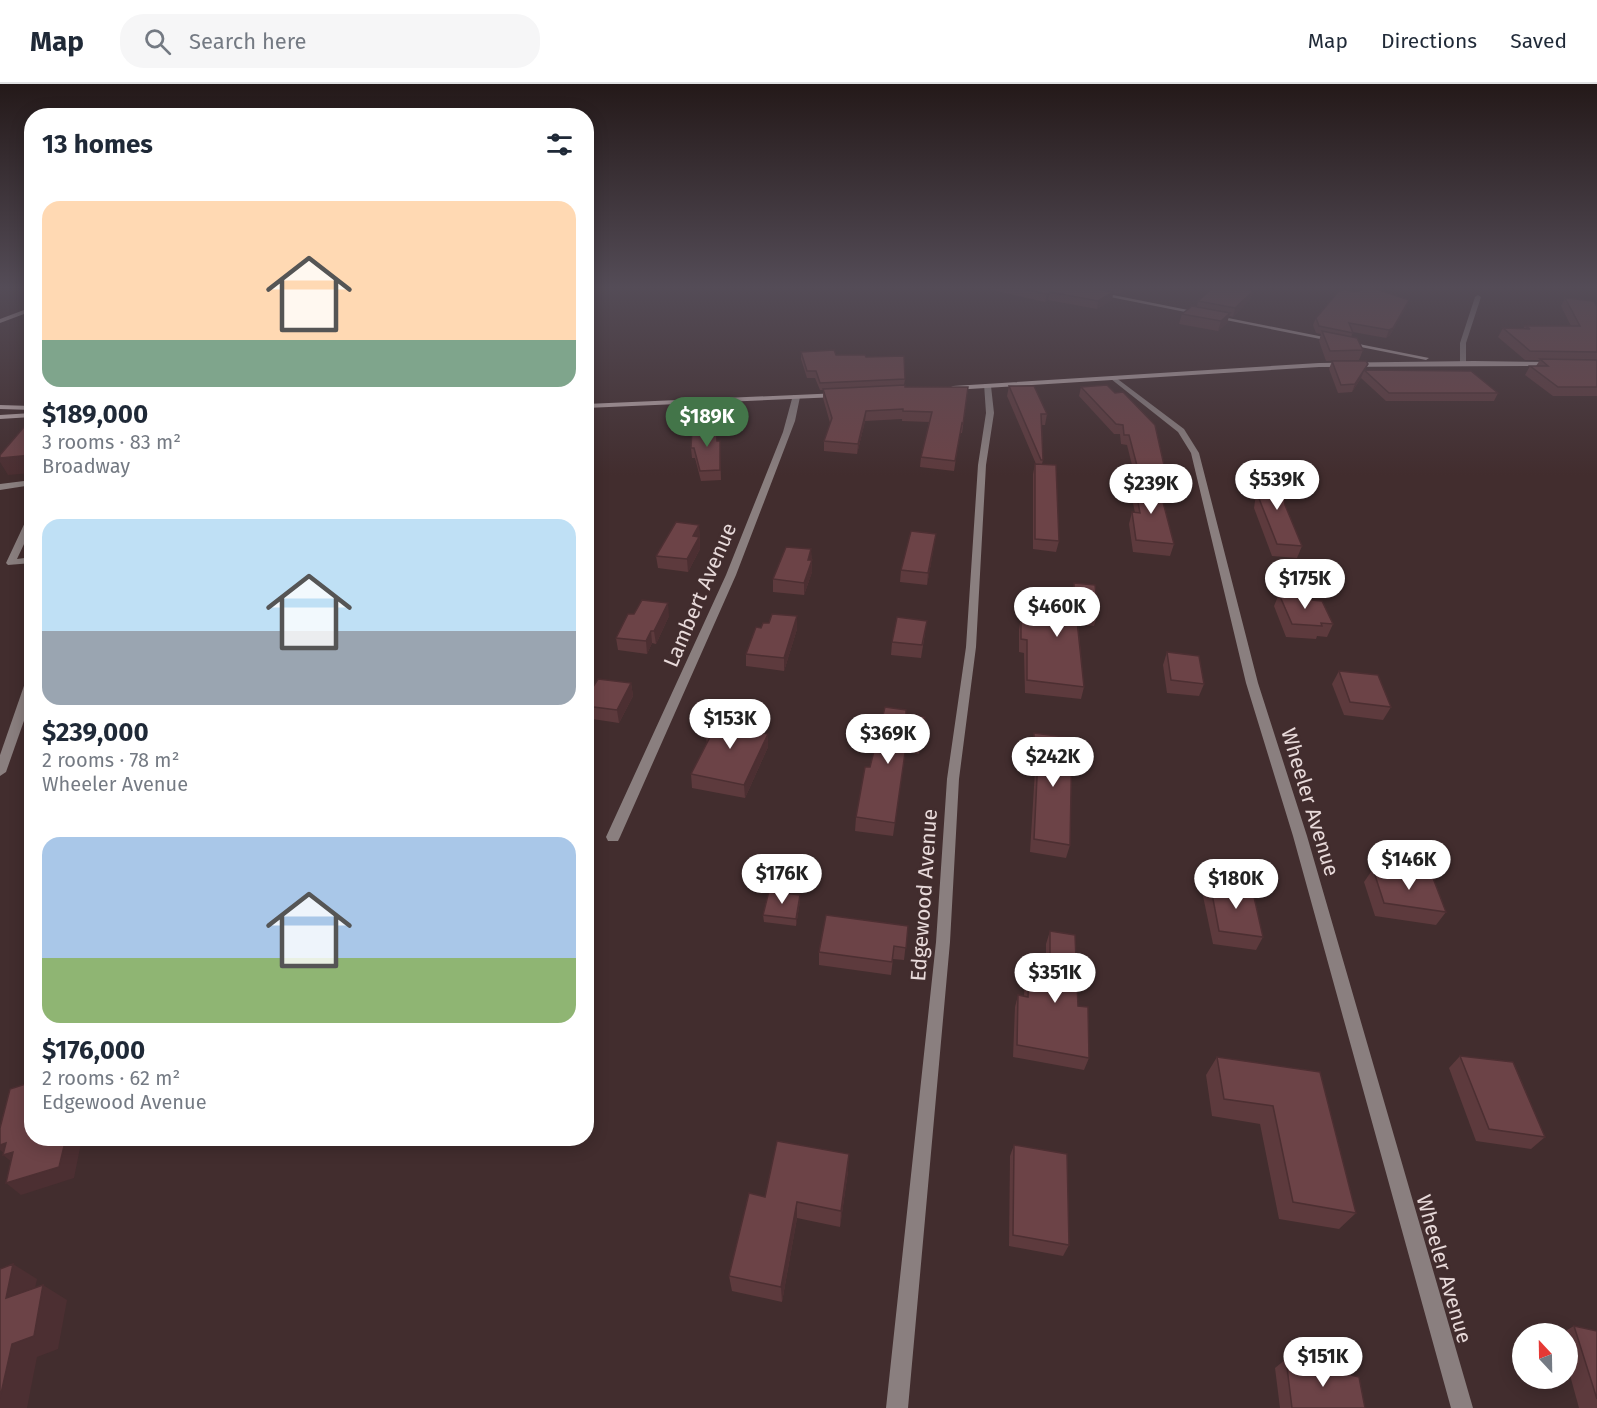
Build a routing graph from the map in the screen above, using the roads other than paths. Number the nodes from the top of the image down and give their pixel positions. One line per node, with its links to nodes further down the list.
1 (1389, 351): 3 (main road)
2 (1464, 351): 4 (street)
3 (1452, 363): 4 (main road); 6 (main road)
4 (1463, 363): 5 (main road)
5 (1564, 365)
6 (1113, 378): 7 (main road); 26 (street, Wheeler Avenue)
7 (987, 386): 8 (main road); 25 (street, Edgewood Avenue)
8 (939, 389)
9 (848, 394): 10 (main road)
10 (796, 397): 11 (main road); 24 (street, Lambert Avenue)
11 (594, 406)
12 (0, 407): 13 (main road)
13 (24, 408)
14 (24, 416): 15 (main road)
15 (0, 417)
16 (24, 483): 17 (street)
17 (0, 487)
18 (24, 534): 20 (street)
19 (24, 561): 20 (street)
20 (11, 563): 21 (street)
21 (0, 564)
22 (24, 703): 23 (street)
23 (0, 772)
24 (613, 837)
25 (897, 1408)
26 (1462, 1408)

